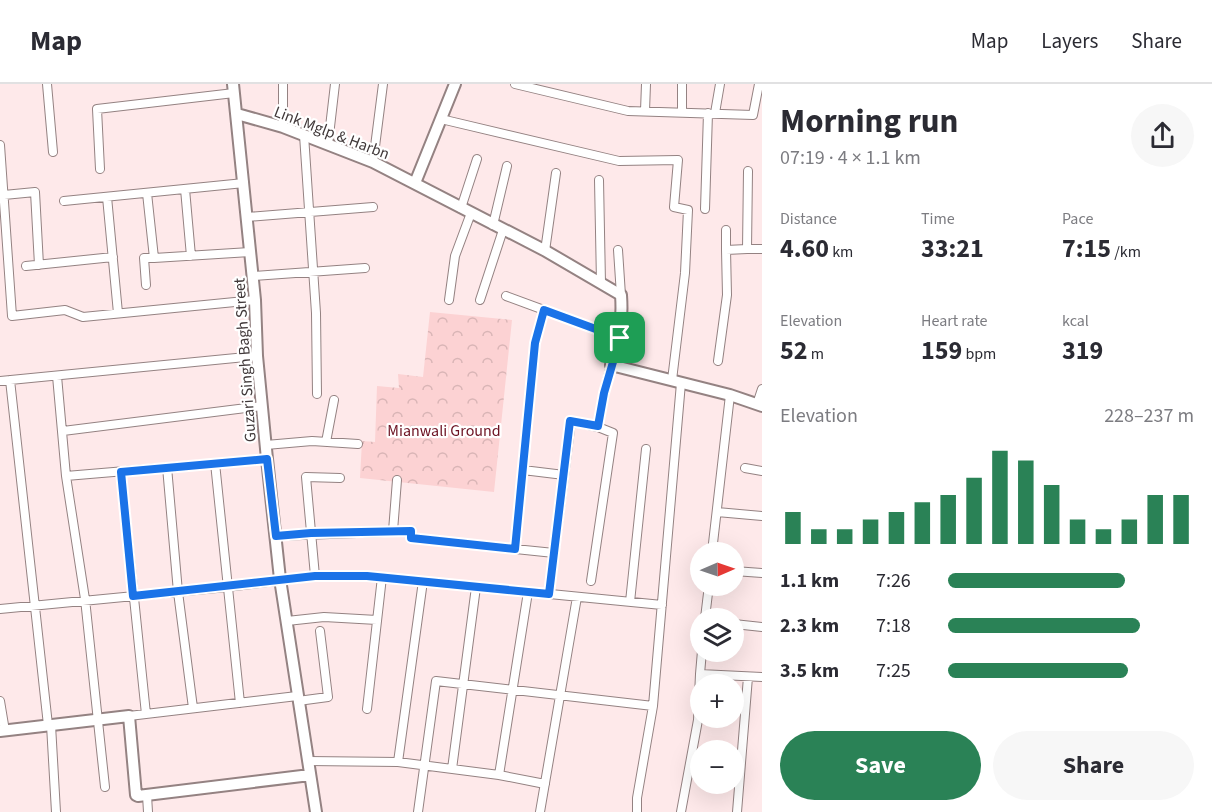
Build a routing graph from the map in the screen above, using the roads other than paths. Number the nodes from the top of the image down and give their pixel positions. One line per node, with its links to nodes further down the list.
1 (47, 84): 21 (street)
2 (283, 84): 17 (street)
3 (335, 84): 19 (street)
4 (383, 84): 24 (street)
5 (455, 84): 16 (street)
6 (515, 84): 12 (street)
7 (646, 84): 12 (street)
8 (682, 84): 13 (street)
9 (720, 84): 14 (street)
10 (759, 84): 14 (street)
11 (234, 89): 15 (street, Guzari Singh Bagh Street); 26 (street)
12 (645, 111): 13 (street)
13 (682, 112): 14 (street)
14 (712, 113): 39 (street)
15 (237, 114): 17 (street, Link Mglp & Harbn); 30 (street, Guzari Singh Bagh Street)
16 (441, 119): 31 (street); 76 (street)
17 (283, 128): 18 (street, Link Mglp & Harbn)
18 (304, 135): 19 (street, Link Mglp & Harbn); 41 (street)
19 (328, 144): 24 (street, Link Mglp & Harbn)
20 (0, 145): 22 (street)
21 (53, 152)
22 (1, 159): 34 (street)
23 (477, 159): 40 (street)
24 (373, 162): 31 (street, Link Mglp & Harbn)
25 (507, 166): 43 (street)
26 (100, 169)
27 (748, 171): 46 (street)
28 (556, 173): 50 (street)
29 (599, 180): 60 (street)
30 (244, 183): 32 (street); 42 (street, Guzari Singh Bagh Street)
31 (415, 183): 40 (street, Link Mglp & Harbn)
32 (185, 189): 33 (street); 52 (street)
33 (147, 193): 35 (street); 54 (street)
34 (4, 195): 37 (street); 55 (street)
35 (107, 197): 36 (street); 53 (street)
36 (64, 201)
37 (2, 205): 45 (street)
38 (373, 207): 41 (street)
39 (705, 209)
40 (466, 211): 43 (street, Link Mglp & Harbn); 65 (street)
41 (309, 212): 42 (street); 58 (street)
42 (247, 217): 51 (street, Guzari Singh Bagh Street)
43 (498, 228): 50 (street, Link Mglp & Harbn); 66 (street)
44 (726, 230): 49 (street)
45 (4, 249): 68 (street)
46 (747, 249): 47 (street); 49 (street)
47 (762, 249)
48 (618, 250): 62 (street)
49 (726, 250): 71 (street)
50 (545, 251): 60 (street, Link Mglp & Harbn)
51 (250, 252): 52 (street); 59 (street, Guzari Singh Bagh Street)
52 (191, 256): 54 (street)
53 (113, 257): 55 (street); 68 (street)
54 (154, 258): 61 (street)
55 (39, 265): 56 (street)
56 (26, 266)
57 (365, 268): 58 (street)
58 (313, 272): 59 (street); 78 (street)
59 (253, 276): 64 (street, Guzari Singh Bagh Street)
60 (601, 283): 62 (street, Link Mglp & Harbn)
61 (146, 285)
62 (621, 295): 69 (street)
63 (506, 296): 67 (street)
64 (255, 300): 68 (street); 70 (street, Guzari Singh Bagh Street)
65 (448, 300)
66 (480, 300)
67 (544, 310): 69 (street); 93 (street)
68 (118, 314)
69 (620, 338): 72 (street)
70 (257, 356): 73 (street); 82 (street, Guzari Singh Bagh Street)
71 (718, 361)
72 (611, 365): 76 (street); 83 (street)
73 (57, 376): 74 (street); 84 (street)
74 (10, 380): 75 (street); 124 (street)
75 (0, 381)
76 (677, 382): 79 (street); 125 (street)
77 (762, 389): 81 (street)
78 (317, 394)
79 (730, 395): 81 (street); 100 (street)
80 (334, 400): 85 (street)
81 (760, 405)
82 (262, 406): 84 (street); 87 (street, Guzari Singh Bagh Street)
83 (598, 426): 96 (street); 114 (street)
84 (63, 431): 97 (street)
85 (326, 442): 86 (street); 87 (street)
86 (358, 444)
87 (266, 445): 89 (street, Guzari Singh Bagh Street)
88 (646, 448): 123 (street)
89 (267, 459): 90 (street); 104 (street, Guzari Singh Bagh Street)
90 (215, 463): 91 (street); 115 (street)
91 (167, 467): 95 (street); 117 (street)
92 (745, 468): 94 (street)
93 (523, 470): 96 (street); 106 (street)
94 (762, 471)
95 (121, 472): 97 (street); 120 (street)
96 (564, 475): 107 (street)
97 (66, 477): 122 (street)
98 (340, 478): 103 (street)
99 (397, 480): 102 (street)
100 (717, 512): 101 (street); 105 (street)
101 (762, 516)
102 (393, 531): 103 (street); 106 (street)
103 (311, 533): 104 (street); 110 (street)
104 (276, 536): 112 (street, Guzari Singh Bagh Street)
105 (713, 542)
106 (515, 549): 107 (street)
107 (554, 553): 119 (street)
108 (744, 572): 109 (street)
109 (762, 573)
110 (315, 576): 111 (street); 112 (street)
111 (382, 577): 113 (street); 127 (street)
112 (280, 579): 115 (street); 128 (street, Guzari Singh Bagh Street)
113 (423, 581): 116 (street); 153 (street)
114 (591, 581)
115 (227, 587): 117 (street); 142 (street)
116 (477, 587): 118 (street); 137 (street)
117 (178, 592): 120 (street); 144 (street)
118 (528, 592): 119 (street); 138 (street)
119 (549, 594): 121 (street)
120 (133, 596): 122 (street); 146 (street)
121 (577, 597): 123 (street); 139 (street)
122 (85, 599): 124 (street); 148 (street)
123 (630, 602): 125 (street)
124 (34, 604): 126 (street); 149 (street)
125 (662, 605): 143 (street)
126 (0, 609)
127 (377, 620): 128 (street); 145 (street)
128 (287, 621): 140 (street, Guzari Singh Bagh Street)
129 (744, 625): 130 (street)
130 (762, 627)
131 (320, 631): 140 (street)
132 (701, 662): 133 (street)
133 (700, 674)
134 (744, 677): 135 (street)
135 (748, 677): 136 (street); 168 (street)
136 (762, 677)
137 (463, 684): 138 (street); 154 (street); 155 (street)
138 (512, 691): 139 (street); 157 (street)
139 (559, 697): 143 (street); 158 (street)
140 (298, 699): 142 (street); 152 (street, Guzari Singh Bagh Street)
141 (0, 701): 151 (street)
142 (240, 703): 144 (street)
143 (653, 706): 166 (street)
144 (193, 708): 146 (street)
145 (367, 709)
146 (146, 714): 147 (street)
147 (129, 716): 148 (street); 160 (street)
148 (99, 719): 149 (street); 159 (street)
149 (50, 725): 151 (street); 161 (street)
150 (697, 728): 167 (street)
151 (2, 731)
152 (308, 762): 153 (street); 156 (street, Guzari Singh Bagh Street)
153 (398, 762): 154 (street)
154 (425, 765): 155 (street); 164 (street)
155 (452, 769): 157 (street)
156 (310, 775): 160 (street); 163 (street, Guzari Singh Bagh Street)
157 (499, 776): 158 (street)
158 (545, 784): 165 (street)
159 (105, 787)
160 (147, 795): 162 (street)
161 (56, 812)
162 (148, 812)
163 (316, 812)
164 (418, 812)
165 (540, 812)
166 (637, 812)
167 (681, 812)
168 (738, 812)

